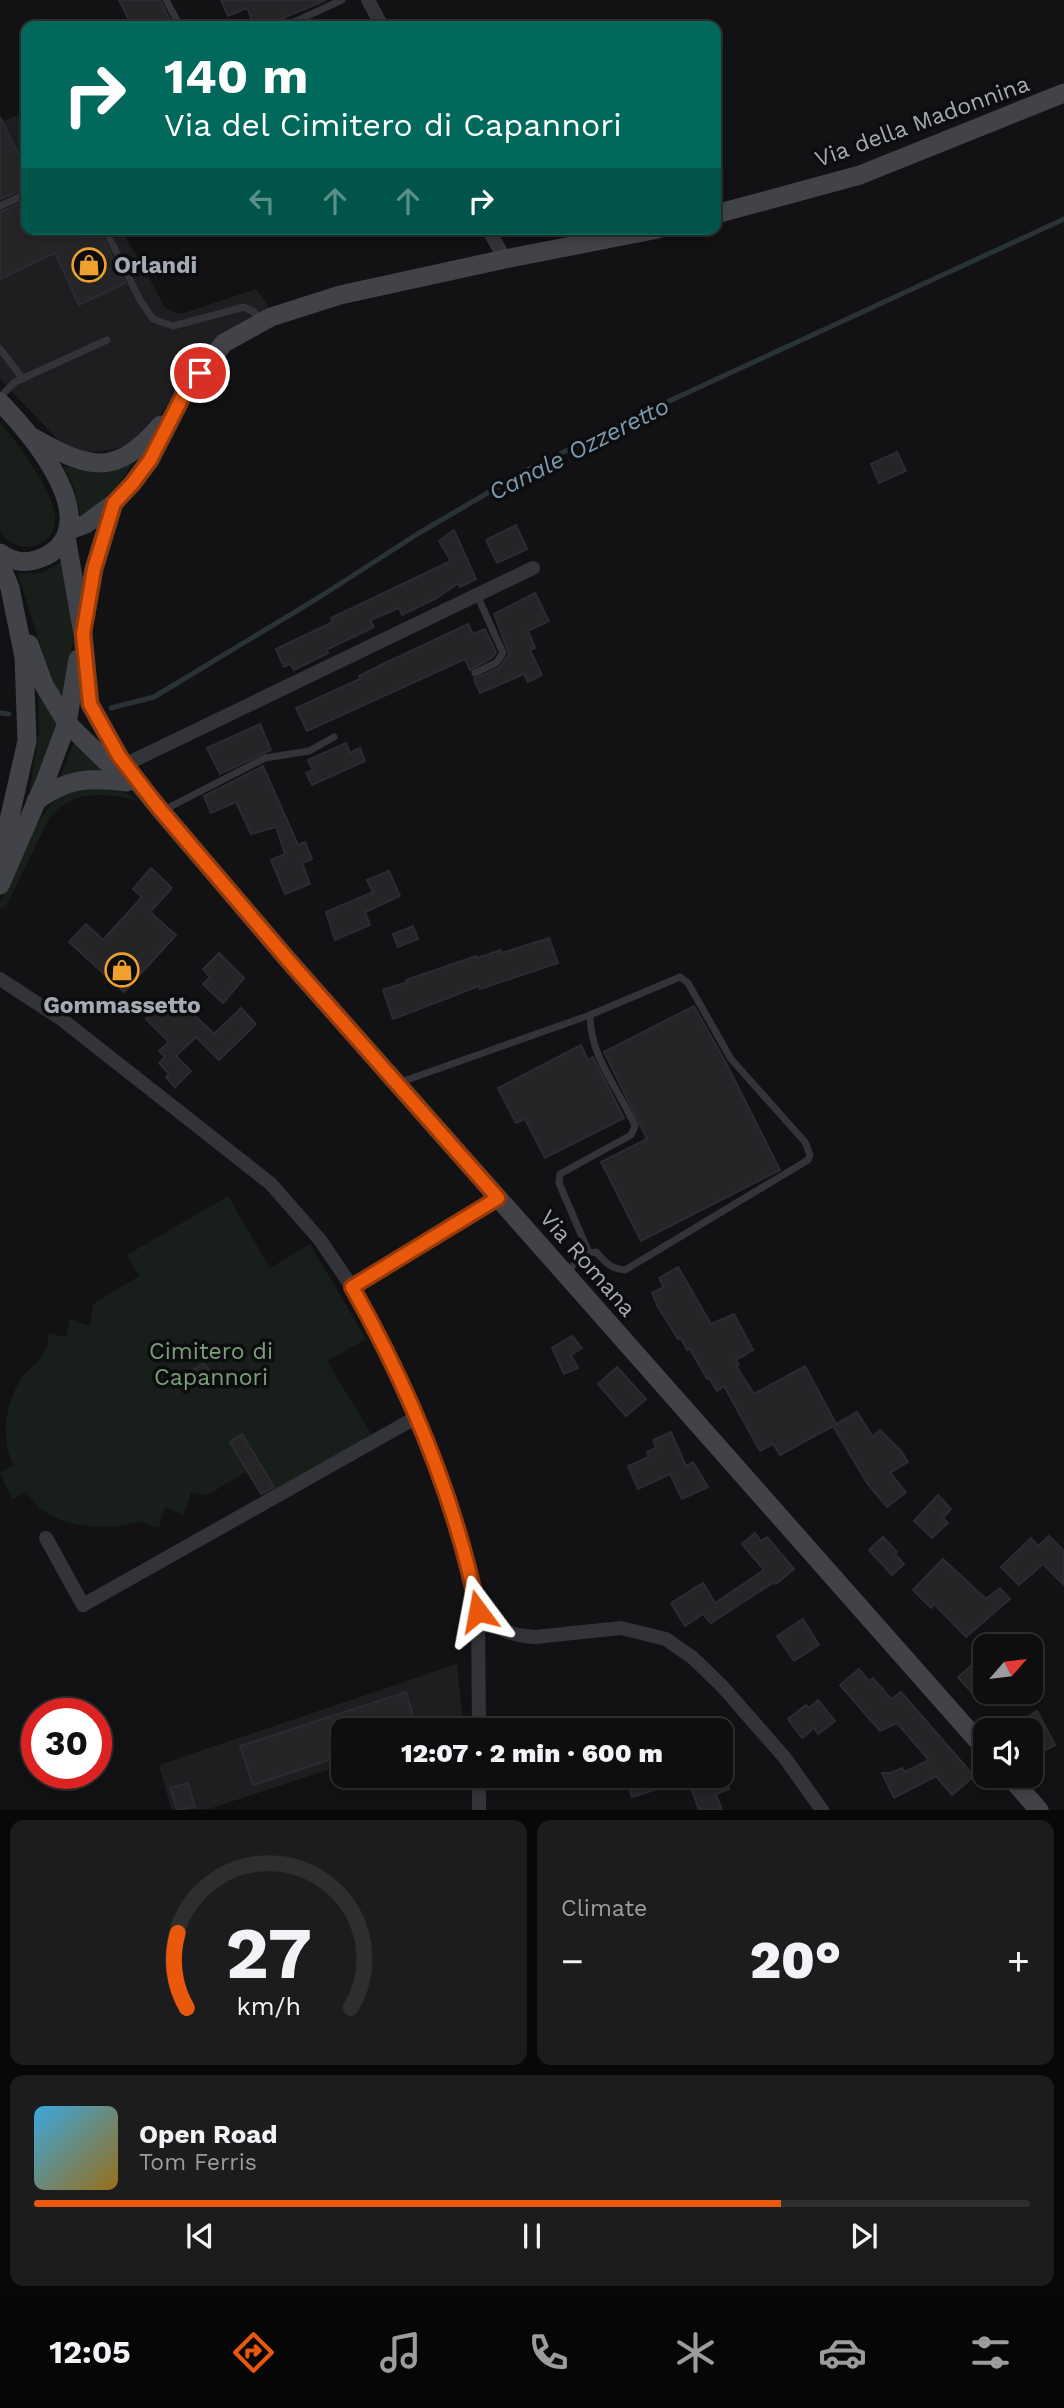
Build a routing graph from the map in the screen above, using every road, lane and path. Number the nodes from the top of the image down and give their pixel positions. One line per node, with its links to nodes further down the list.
1 (166, 0): 4 (lane)
2 (342, 0): 5 (lane)
3 (368, 0): 6 (street)
4 (177, 21)
5 (296, 21)
6 (379, 21)
7 (1064, 93): 10 (street, Via della Madonnina)
8 (21, 196): 9 (lane)
9 (0, 206)
10 (721, 213)
11 (108, 235): 15 (lane)
12 (491, 235): 14 (street)
13 (627, 235): 14 (street)
14 (505, 259): 15 (street)
15 (262, 323): 20 (street)
16 (107, 340): 18 (lane)
17 (0, 349): 18 (lane)
18 (23, 379): 19 (lane)
19 (0, 399): 21 (street)
20 (178, 405): 21 (street); 22 (street)
21 (27, 435): 23 (street)
22 (114, 503): 23 (street); 29 (street)
23 (67, 533): 24 (street); 29 (street)
24 (0, 554)
25 (0, 563): 28 (street)
26 (533, 568): 27 (street)
27 (477, 595): 30 (lane); 33 (street)
28 (16, 610): 31 (street); 36 (street)
29 (83, 634): 31 (street); 33 (street)
30 (475, 673)
31 (67, 723): 33 (street); 34 (street)
32 (334, 737): 35 (lane)
33 (126, 773): 34 (street); 35 (street, Via Romana)
34 (36, 802): 37 (street)
35 (160, 810): 40 (street, Via Romana)
36 (0, 861)
37 (0, 885)
38 (0, 979): 44 (street)
39 (590, 1015): 40 (lane); 42 (lane); 42 (lane)
40 (397, 1083): 41 (street, Via Romana)
41 (498, 1198): 43 (street, Via Romana); 44 (street)
42 (589, 1253): 43 (lane)
43 (564, 1273): 49 (street, Via Romana)
44 (352, 1287): 45 (street)
45 (415, 1418): 46 (street); 47 (street)
46 (46, 1538)
47 (478, 1611): 48 (street); 53 (street)
48 (479, 1718)
49 (973, 1735)
50 (479, 1788): 52 (street)
51 (1019, 1788): 54 (street)
52 (479, 1810)
53 (822, 1810)
54 (1038, 1810)

